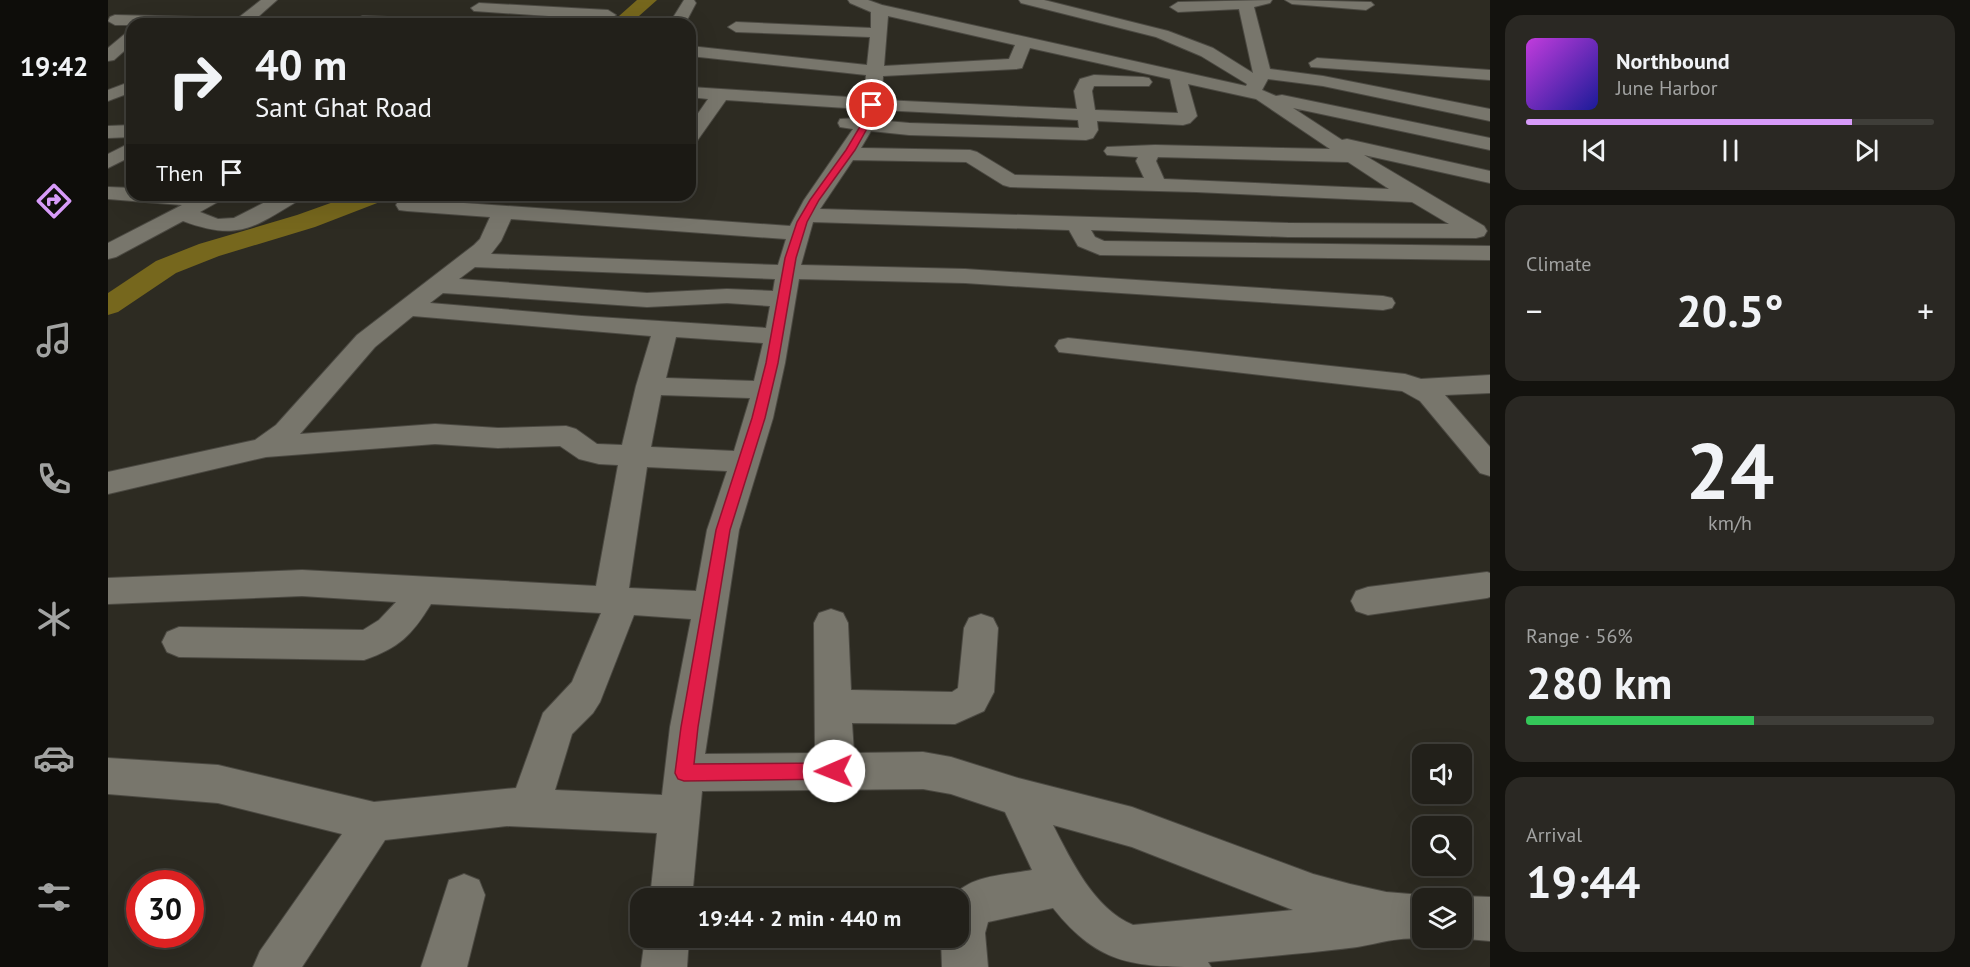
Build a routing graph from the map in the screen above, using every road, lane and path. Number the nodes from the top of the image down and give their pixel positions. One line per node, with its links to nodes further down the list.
1 (270, 0): 15 (street)
2 (582, 0): 13 (street)
3 (855, 0): 17 (street)
4 (1026, 0): 9 (street)
5 (1265, 0): 10 (street)
6 (1292, 0): 11 (street)
7 (689, 3): 16 (street)
8 (931, 4): 17 (street)
9 (1064, 4): 21 (street)
10 (1247, 4): 21 (street); 29 (street)
11 (1366, 5)
12 (479, 8): 13 (street)
13 (562, 13): 14 (street)
14 (608, 15)
15 (247, 18)
16 (680, 18)
17 (882, 18): 20 (street); 23 (street); 33 (street)
18 (116, 20): 19 (street)
19 (126, 21)
20 (736, 27)
21 (1162, 34): 29 (street)
22 (126, 41): 25 (street)
23 (1025, 41): 27 (street); 33 (street)
24 (696, 53): 33 (street)
25 (108, 56)
26 (1490, 75): 29 (street)
27 (1178, 80): 29 (street); 35 (street); 35 (street)
28 (818, 82): 33 (street)
29 (1260, 83): 34 (street); 41 (street); 42 (street)
30 (696, 92): 32 (street)
31 (930, 93): 35 (street)
32 (720, 94): 33 (street); 40 (street)
33 (872, 97): 35 (street); 37 (street); 47 (street)
34 (1419, 99): 36 (street); 41 (street)
35 (1086, 108)
36 (1490, 115)
37 (830, 122)
38 (126, 131): 39 (street)
39 (108, 132)
40 (696, 132)
41 (1445, 135): 43 (street); 50 (street)
42 (1332, 141): 48 (street); 50 (street)
43 (1490, 144)
44 (1113, 151): 45 (street)
45 (1155, 151): 48 (street); 51 (street)
46 (126, 152): 49 (street)
47 (848, 154): 51 (street); 62 (street)
48 (1353, 156): 55 (street)
49 (108, 162)
50 (1483, 175): 52 (street)
51 (1156, 185): 55 (street)
52 (1490, 189)
53 (108, 192): 54 (street)
54 (126, 194)
55 (1417, 196): 63 (street)
56 (205, 201): 59 (street)
57 (283, 201): 59 (street)
58 (407, 205): 60 (street)
59 (182, 213): 65 (street)
60 (503, 213): 62 (street); 68 (street)
61 (1076, 223): 62 (street); 63 (street); 67 (street)
62 (803, 224): 69 (street)
63 (1483, 236)
64 (108, 237): 65 (street)
65 (133, 238): 66 (street)
66 (108, 252)
67 (1490, 253)
68 (470, 260): 69 (street); 70 (street)
69 (788, 272): 71 (street); 72 (street)
70 (437, 285): 71 (street); 73 (street)
71 (783, 299): 75 (street)
72 (1383, 303)
73 (408, 308): 74 (street); 81 (street)
74 (666, 329): 75 (street); 78 (street)
75 (777, 336): 80 (street)
76 (1068, 346): 79 (street)
77 (1490, 384): 79 (street)
78 (649, 386): 80 (street); 82 (street)
79 (1420, 388): 84 (street)
80 (765, 390): 83 (street)
81 (265, 447): 82 (street); 85 (street)
82 (633, 456): 83 (street); 89 (street)
83 (744, 462): 91 (street)
84 (1490, 466)
85 (108, 483)
86 (1487, 585): 90 (street)
87 (422, 590): 88 (street); 89 (street); 94 (street)
88 (108, 591)
89 (617, 600): 91 (street); 100 (street)
90 (1368, 601)
91 (710, 606): 97 (street)
92 (831, 623): 95 (street)
93 (981, 628): 95 (street)
94 (179, 642)
95 (833, 706): 96 (street)
96 (834, 771): 97 (street); 99 (street)
97 (684, 773): 101 (street)
98 (108, 777): 102 (street)
99 (1019, 797): 103 (street); 106 (street)
100 (530, 808): 101 (street); 102 (street)
101 (680, 815): 104 (street)
102 (374, 822): 112 (street)
103 (1063, 885): 111 (street); 115 (street)
104 (672, 888)
105 (464, 895): 113 (street)
106 (1412, 916)
107 (1412, 917): 111 (street)
108 (1472, 918): 109 (street)
109 (1490, 919)
110 (665, 948): 114 (street)
111 (1173, 955)
112 (276, 967)
113 (444, 967)
114 (664, 967)
115 (965, 967)

